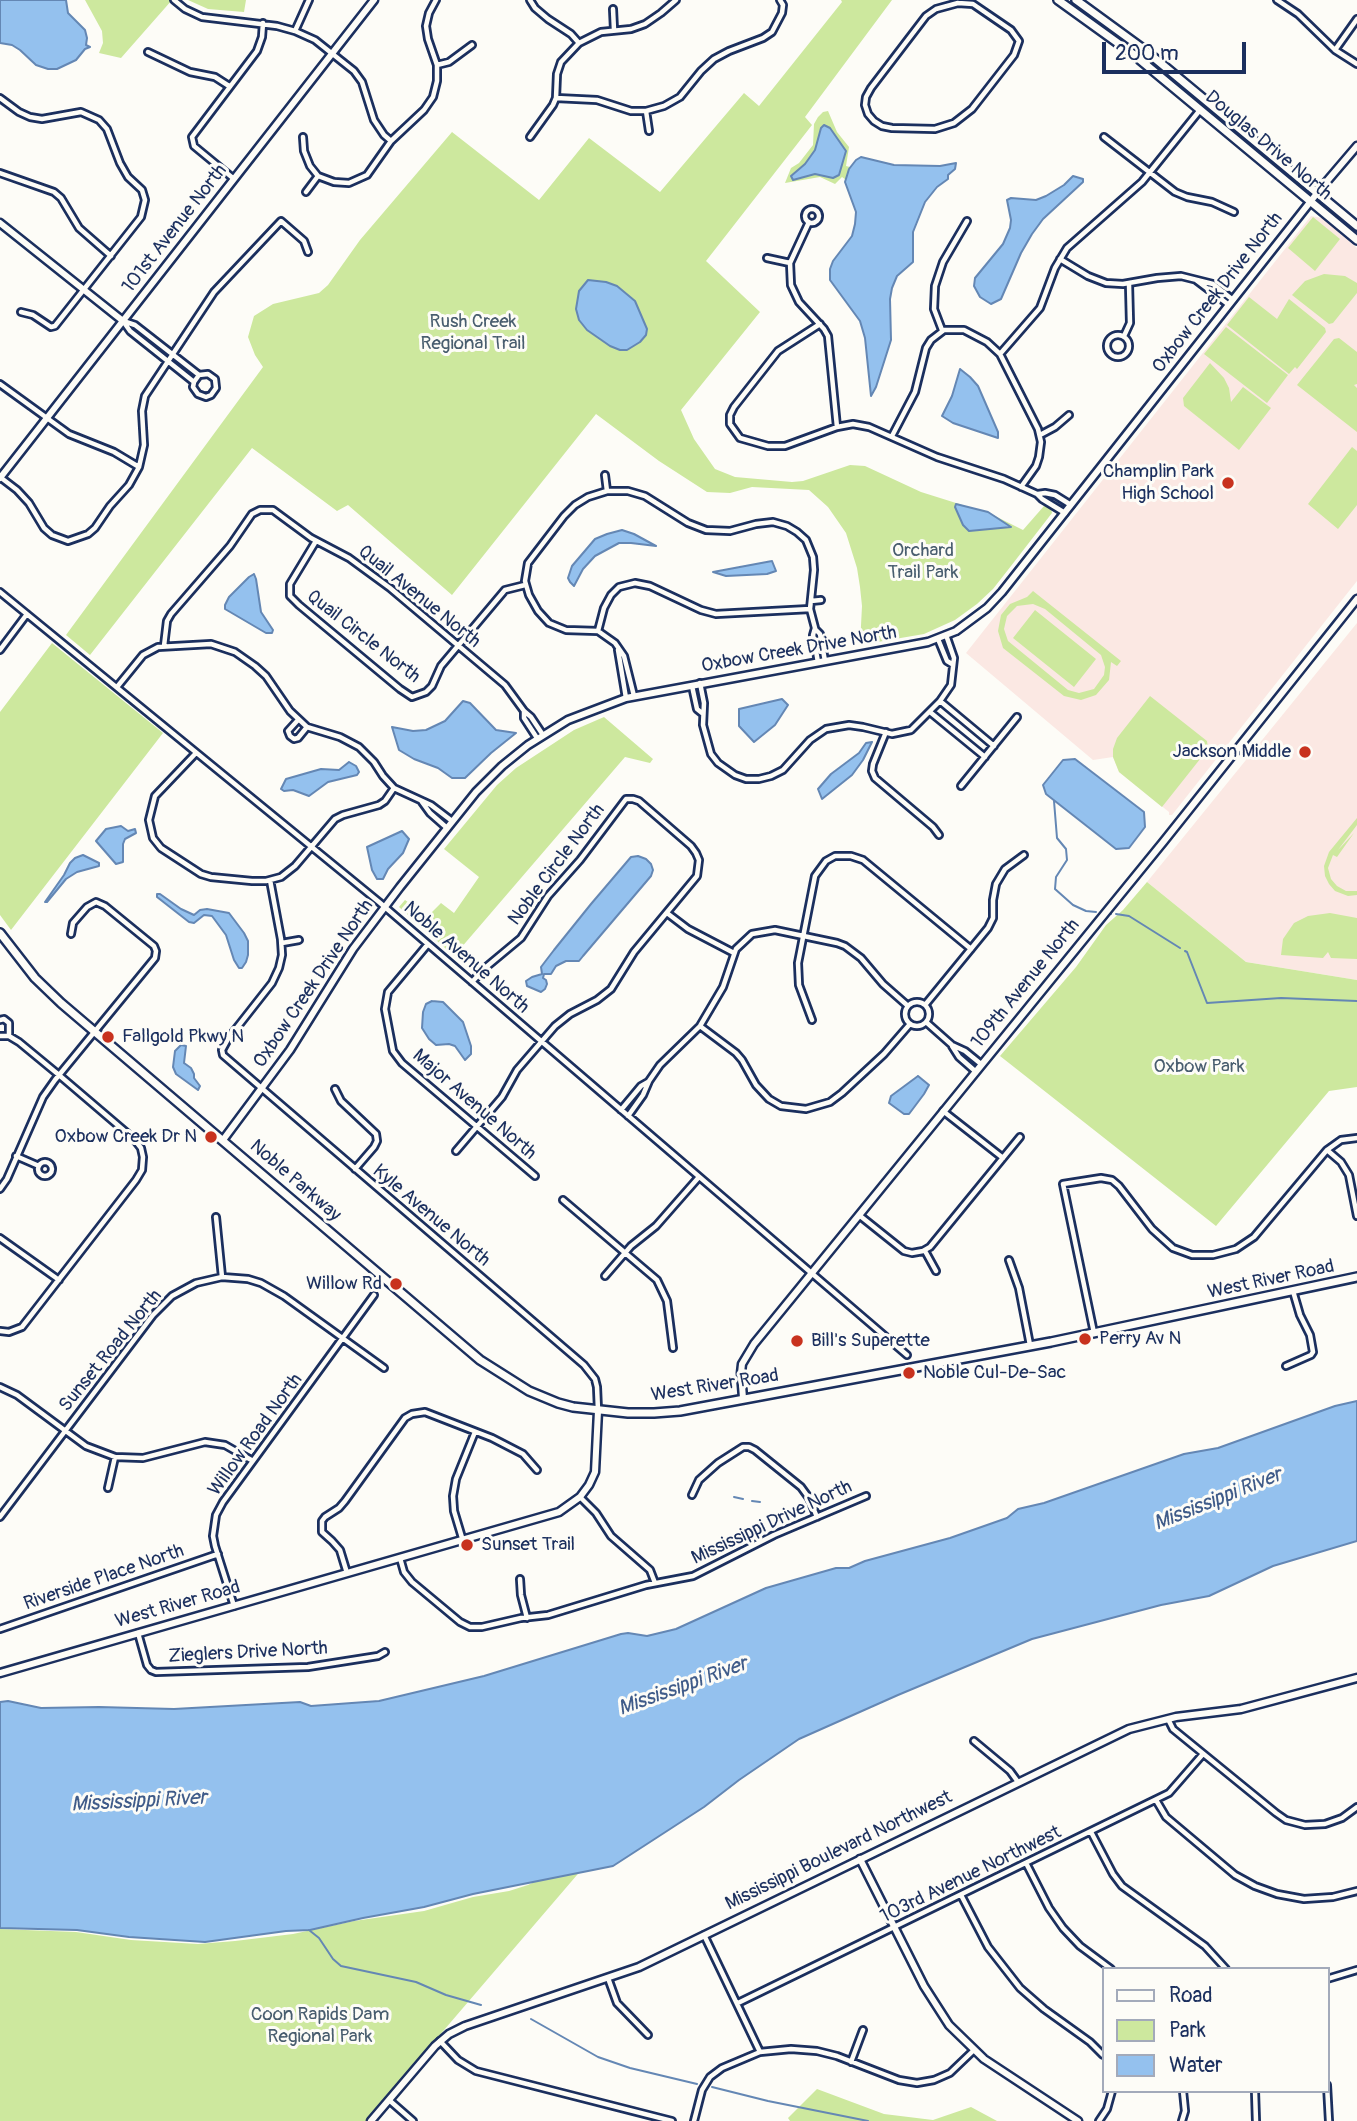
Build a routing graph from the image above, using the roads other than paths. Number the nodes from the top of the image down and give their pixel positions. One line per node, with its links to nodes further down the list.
1 (174, 0): 14 (street)
2 (309, 0): 15 (street)
3 (374, 0): 21 (street, 101st Avenue North)
4 (436, 0): 23 (street)
5 (530, 0): 17 (street)
6 (676, 0): 16 (street)
7 (780, 0): 28 (street)
8 (1058, 0): 27 (main road, Douglas Drive North)
9 (1076, 0): 42 (main road, Douglas Drive North)
10 (1277, 0): 19 (street)
11 (973, 2): 11 (street)
12 (612, 9): 16 (street)
13 (1357, 19): 19 (street)
14 (263, 23): 15 (street); 24 (street)
15 (295, 30): 21 (street)
16 (614, 30): 17 (street)
17 (579, 43): 26 (street)
18 (472, 45): 23 (street)
19 (1335, 50): 22 (street)
20 (148, 52): 24 (street)
21 (332, 54): 33 (street); 38 (street, 101st Avenue North)
22 (1357, 64)
23 (437, 65): 33 (street)
24 (229, 86): 38 (street)
25 (0, 98): 51 (street)
26 (556, 98): 28 (street); 31 (street)
27 (1200, 110): 36 (street); 43 (main road, Douglas Drive North)
28 (646, 111): 29 (street)
29 (649, 131)
30 (303, 137): 37 (street)
31 (530, 137)
32 (1104, 137): 36 (street)
33 (391, 141): 39 (street)
34 (1357, 146): 42 (street, Oxbow Creek Drive North)
35 (0, 173): 51 (street)
36 (1150, 173): 44 (street); 53 (street)
37 (318, 176): 39 (street); 41 (street)
38 (234, 179): 59 (street, 101st Avenue North)
39 (356, 180): 40 (street)
40 (359, 187)
41 (306, 192)
42 (1317, 193): 43 (street, Oxbow Creek Drive North); 48 (main road, Douglas Drive North)
43 (1311, 201): 49 (main road, Douglas Drive North); 57 (street, Oxbow Creek Drive North)
44 (1234, 212)
45 (967, 221): 61 (street)
46 (809, 222): 54 (street)
47 (0, 223): 56 (street)
48 (1357, 226)
49 (1357, 240)
50 (308, 252): 64 (street)
51 (111, 256): 56 (street)
52 (767, 258): 54 (street)
53 (1060, 259): 55 (street); 63 (street)
54 (790, 262): 60 (street)
55 (1129, 284): 57 (street); 62 (street)
56 (83, 290): 58 (street); 59 (street)
57 (1231, 302): 80 (street, Oxbow Creek Drive North)
58 (21, 312)
59 (123, 321): 64 (street); 65 (street); 70 (street, 101st Avenue North)
60 (820, 324): 71 (street); 71 (street)
61 (942, 330): 63 (street); 73 (street)
62 (1124, 336): 62 (street)
63 (1000, 354): 72 (street)
64 (173, 355): 65 (street); 66 (street)
65 (168, 361): 67 (street); 74 (street)
66 (199, 376): 67 (street); 67 (street)
67 (194, 382)
68 (0, 384): 70 (street)
69 (1069, 415): 72 (street)
70 (47, 418): 74 (street); 76 (street, 101st Avenue North)
71 (837, 427): 73 (street)
72 (1040, 435): 77 (street)
73 (892, 436): 77 (street)
74 (139, 467): 76 (street)
75 (605, 475): 78 (street)
76 (0, 477)
77 (1021, 487): 79 (street)
78 (607, 491): 83 (street); 86 (street)
79 (1037, 494): 80 (street); 81 (street)
80 (1071, 505): 81 (street, Oxbow Creek Drive North)
81 (1065, 513): 91 (street, Oxbow Creek Drive North)
82 (316, 541): 93 (street, Quail Avenue North); 93 (street, Quail Circle North); 94 (street, Quail Avenue North)
83 (525, 585): 90 (street); 93 (street)
84 (0, 592): 89 (street, Noble Avenue North)
85 (1357, 598): 145 (street, 109th Avenue North)
86 (811, 600): 87 (street); 88 (street)
87 (821, 600)
88 (810, 609): 90 (street); 96 (street)
89 (27, 614): 95 (street); 100 (street, Noble Avenue North)
90 (598, 631): 101 (street)
91 (946, 635): 92 (street, Oxbow Creek Drive North); 97 (street)
92 (938, 639): 96 (street, Oxbow Creek Drive North); 97 (street)
93 (457, 645): 109 (street, Quail Avenue North)
94 (164, 646): 100 (street); 106 (street)
95 (0, 650)
96 (822, 662): 98 (street, Oxbow Creek Drive North)
97 (952, 664): 102 (street)
98 (700, 683): 99 (street, Oxbow Creek Drive North); 104 (street)
99 (692, 685): 101 (street, Oxbow Creek Drive North); 104 (street)
100 (117, 687): 111 (street, Noble Avenue North)
101 (630, 697): 109 (street, Oxbow Creek Drive North)
102 (940, 701): 103 (street); 110 (street)
103 (930, 712): 108 (street); 112 (street)
104 (702, 713): 108 (street)
105 (1017, 717): 110 (street)
106 (298, 720): 107 (street); 107 (street)
107 (307, 727): 114 (street)
108 (886, 732): 118 (street)
109 (540, 737): 116 (street, Oxbow Creek Drive North)
110 (994, 746): 112 (street)
111 (197, 753): 119 (street, Noble Avenue North); 121 (street)
112 (985, 757): 113 (street)
113 (961, 786)
114 (394, 788): 115 (street); 119 (street)
115 (421, 801): 116 (street); 117 (street)
116 (452, 821): 117 (street, Oxbow Creek Drive North)
117 (446, 828): 122 (street, Oxbow Creek Drive North)
118 (939, 835)
119 (311, 847): 121 (street); 122 (street, Noble Avenue North)
120 (1024, 855): 130 (street)
121 (270, 880): 128 (street)
122 (384, 907): 129 (street, Noble Avenue North); 149 (street, Oxbow Creek Drive North)
123 (667, 913): 131 (street); 132 (street, Noble Circle North); 143 (street, Noble Circle North)
124 (0, 933): 140 (main road, Noble Parkway)
125 (71, 934): 140 (street)
126 (803, 935): 130 (street); 131 (street); 134 (street); 136 (street)
127 (299, 940): 128 (street)
128 (282, 943): 149 (street, Kyle Avenue North)
129 (428, 944): 132 (street, Noble Avenue North); 154 (street, Major Avenue North)
130 (971, 949): 133 (street)
131 (734, 953): 139 (street)
132 (472, 982): 143 (street, Noble Avenue North)
133 (925, 1005): 134 (street); 137 (street)
134 (908, 1006): 138 (street)
135 (0, 1020): 142 (street)
136 (812, 1020)
137 (926, 1022): 138 (street); 144 (street)
138 (910, 1024): 139 (street)
139 (700, 1026): 148 (street)
140 (95, 1032): 147 (street); 157 (main road, Noble Parkway)
141 (0, 1036): 142 (street)
142 (9, 1037): 147 (street)
143 (542, 1042): 151 (street, Noble Avenue North); 154 (street, Noble Circle North)
144 (952, 1045): 145 (street); 146 (street)
145 (981, 1064): 146 (street, 109th Avenue North)
146 (975, 1071): 152 (street, 109th Avenue North)
147 (59, 1075): 160 (street); 180 (street)
148 (649, 1081): 151 (street); 153 (street)
149 (262, 1088): 157 (street, Oxbow Creek Drive North); 163 (street, Kyle Avenue North)
150 (335, 1089): 163 (street)
151 (621, 1110): 153 (street, Noble Avenue North)
152 (943, 1111): 161 (street); 168 (street, 109th Avenue North)
153 (628, 1116): 165 (street, Noble Avenue North)
154 (477, 1126): 159 (street, Noble Circle North); 164 (street, Major Avenue North)
155 (1020, 1137): 161 (street)
156 (1357, 1138): 158 (street)
157 (223, 1140): 193 (main road, Noble Parkway)
158 (1326, 1150): 169 (street); 184 (street)
159 (456, 1151)
160 (16, 1156): 162 (street); 166 (street)
161 (1003, 1158): 172 (street)
162 (39, 1166)
163 (355, 1169): 193 (street, Kyle Avenue North)
164 (535, 1176)
165 (699, 1177): 173 (street); 176 (street, Noble Avenue North)
166 (0, 1189)
167 (563, 1200): 173 (street)
168 (859, 1215): 172 (street); 176 (street, 109th Avenue North)
169 (1357, 1216)
170 (216, 1217): 178 (street)
171 (0, 1238): 180 (street)
172 (925, 1251): 175 (street)
173 (626, 1252): 177 (street); 187 (street)
174 (1009, 1260): 186 (street)
175 (936, 1271)
176 (811, 1272): 188 (street, Noble Avenue North); 192 (street, 109th Avenue North)
177 (605, 1276)
178 (222, 1277): 185 (street, Sunset Road North); 194 (street, Sunset Road North)
179 (1357, 1277): 181 (main road, West River Road)
180 (59, 1280): 183 (street)
181 (1293, 1291): 184 (main road, West River Road); 189 (street)
182 (374, 1296): 185 (street, Willow Road North)
183 (0, 1331)
184 (1094, 1334): 186 (main road, West River Road)
185 (343, 1338): 190 (street, Sunset Road North); 197 (street, Willow Road North)
186 (1030, 1346): 192 (main road, West River Road)
187 (673, 1348)
188 (907, 1355)
189 (1286, 1366)
190 (384, 1368)
191 (0, 1387): 194 (street)
192 (743, 1398): 193 (main road, West River Road)
193 (598, 1411): 202 (street)
194 (65, 1431): 196 (street); 203 (street, Sunset Road North)
195 (475, 1432): 198 (street); 205 (street); 208 (street)
196 (116, 1457): 197 (street); 199 (street)
197 (253, 1461): 206 (street, Willow Road North)
198 (537, 1470)
199 (107, 1488)
200 (691, 1495): 204 (street)
201 (866, 1496): 204 (street, Mississippi Drive North)
202 (580, 1497): 205 (street, West River Road); 210 (street)
203 (0, 1517)
204 (817, 1517): 210 (street, Mississippi Drive North)
205 (463, 1541): 207 (street, West River Road)
206 (218, 1554): 211 (street, Willow Road North); 213 (street, Riverside Place North)
207 (400, 1558): 208 (street, West River Road); 212 (street, Mississippi Drive North)
208 (347, 1573): 211 (street, West River Road)
209 (520, 1579): 212 (street)
210 (655, 1584): 212 (street, Mississippi Drive North)
211 (233, 1606): 214 (street, West River Road)
212 (527, 1618)
213 (0, 1629)
214 (138, 1633): 215 (street, Zieglers Drive North); 216 (street, West River Road)
215 (385, 1652)
216 (0, 1673)
217 (1357, 1678): 218 (street, Mississippi Boulevard Northwest)
218 (1168, 1718): 220 (street); 221 (street, Mississippi Boulevard Northwest)
219 (974, 1741): 221 (street)
220 (1203, 1754): 222 (street, 103rd Avenue Northwest); 223 (street)
221 (1017, 1782): 225 (street, Mississippi Boulevard Northwest)
222 (1156, 1800): 224 (street, 103rd Avenue Northwest); 227 (street)
223 (1357, 1807)
224 (1091, 1832): 226 (street, 103rd Avenue Northwest); 232 (street)
225 (860, 1858): 229 (street); 230 (street, Mississippi Boulevard Northwest)
226 (1026, 1863): 228 (street, 103rd Avenue Northwest); 231 (street)
227 (1357, 1891)
228 (961, 1895): 229 (street, 103rd Avenue Northwest); 242 (street)
229 (894, 1927): 236 (street, 103rd Avenue Northwest); 240 (street)
230 (704, 1935): 234 (street, Mississippi Boulevard Northwest); 236 (street)
231 (1108, 1967)
232 (1224, 1967)
233 (1357, 1970): 235 (street)
234 (608, 1978): 238 (street); 239 (street, Mississippi Boulevard Northwest)
235 (1329, 1978)
236 (737, 2003): 241 (street)
237 (863, 2030): 243 (street)
238 (648, 2035)
239 (440, 2041): 248 (street, Mississippi Boulevard Northwest); 251 (street)
240 (974, 2050): 243 (street); 253 (street)
241 (760, 2052): 243 (street); 252 (street)
242 (1102, 2054)
243 (850, 2062)
244 (1111, 2093): 254 (street)
245 (1183, 2093): 255 (street)
246 (1255, 2093): 256 (street)
247 (1327, 2093): 257 (street)
248 (389, 2100): 249 (street, Mississippi Boulevard Northwest); 250 (street)
249 (371, 2121)
250 (413, 2121)
251 (672, 2121)
252 (694, 2121)
253 (1078, 2121)
254 (1099, 2121)
255 (1182, 2121)
256 (1256, 2121)
257 (1329, 2121)

